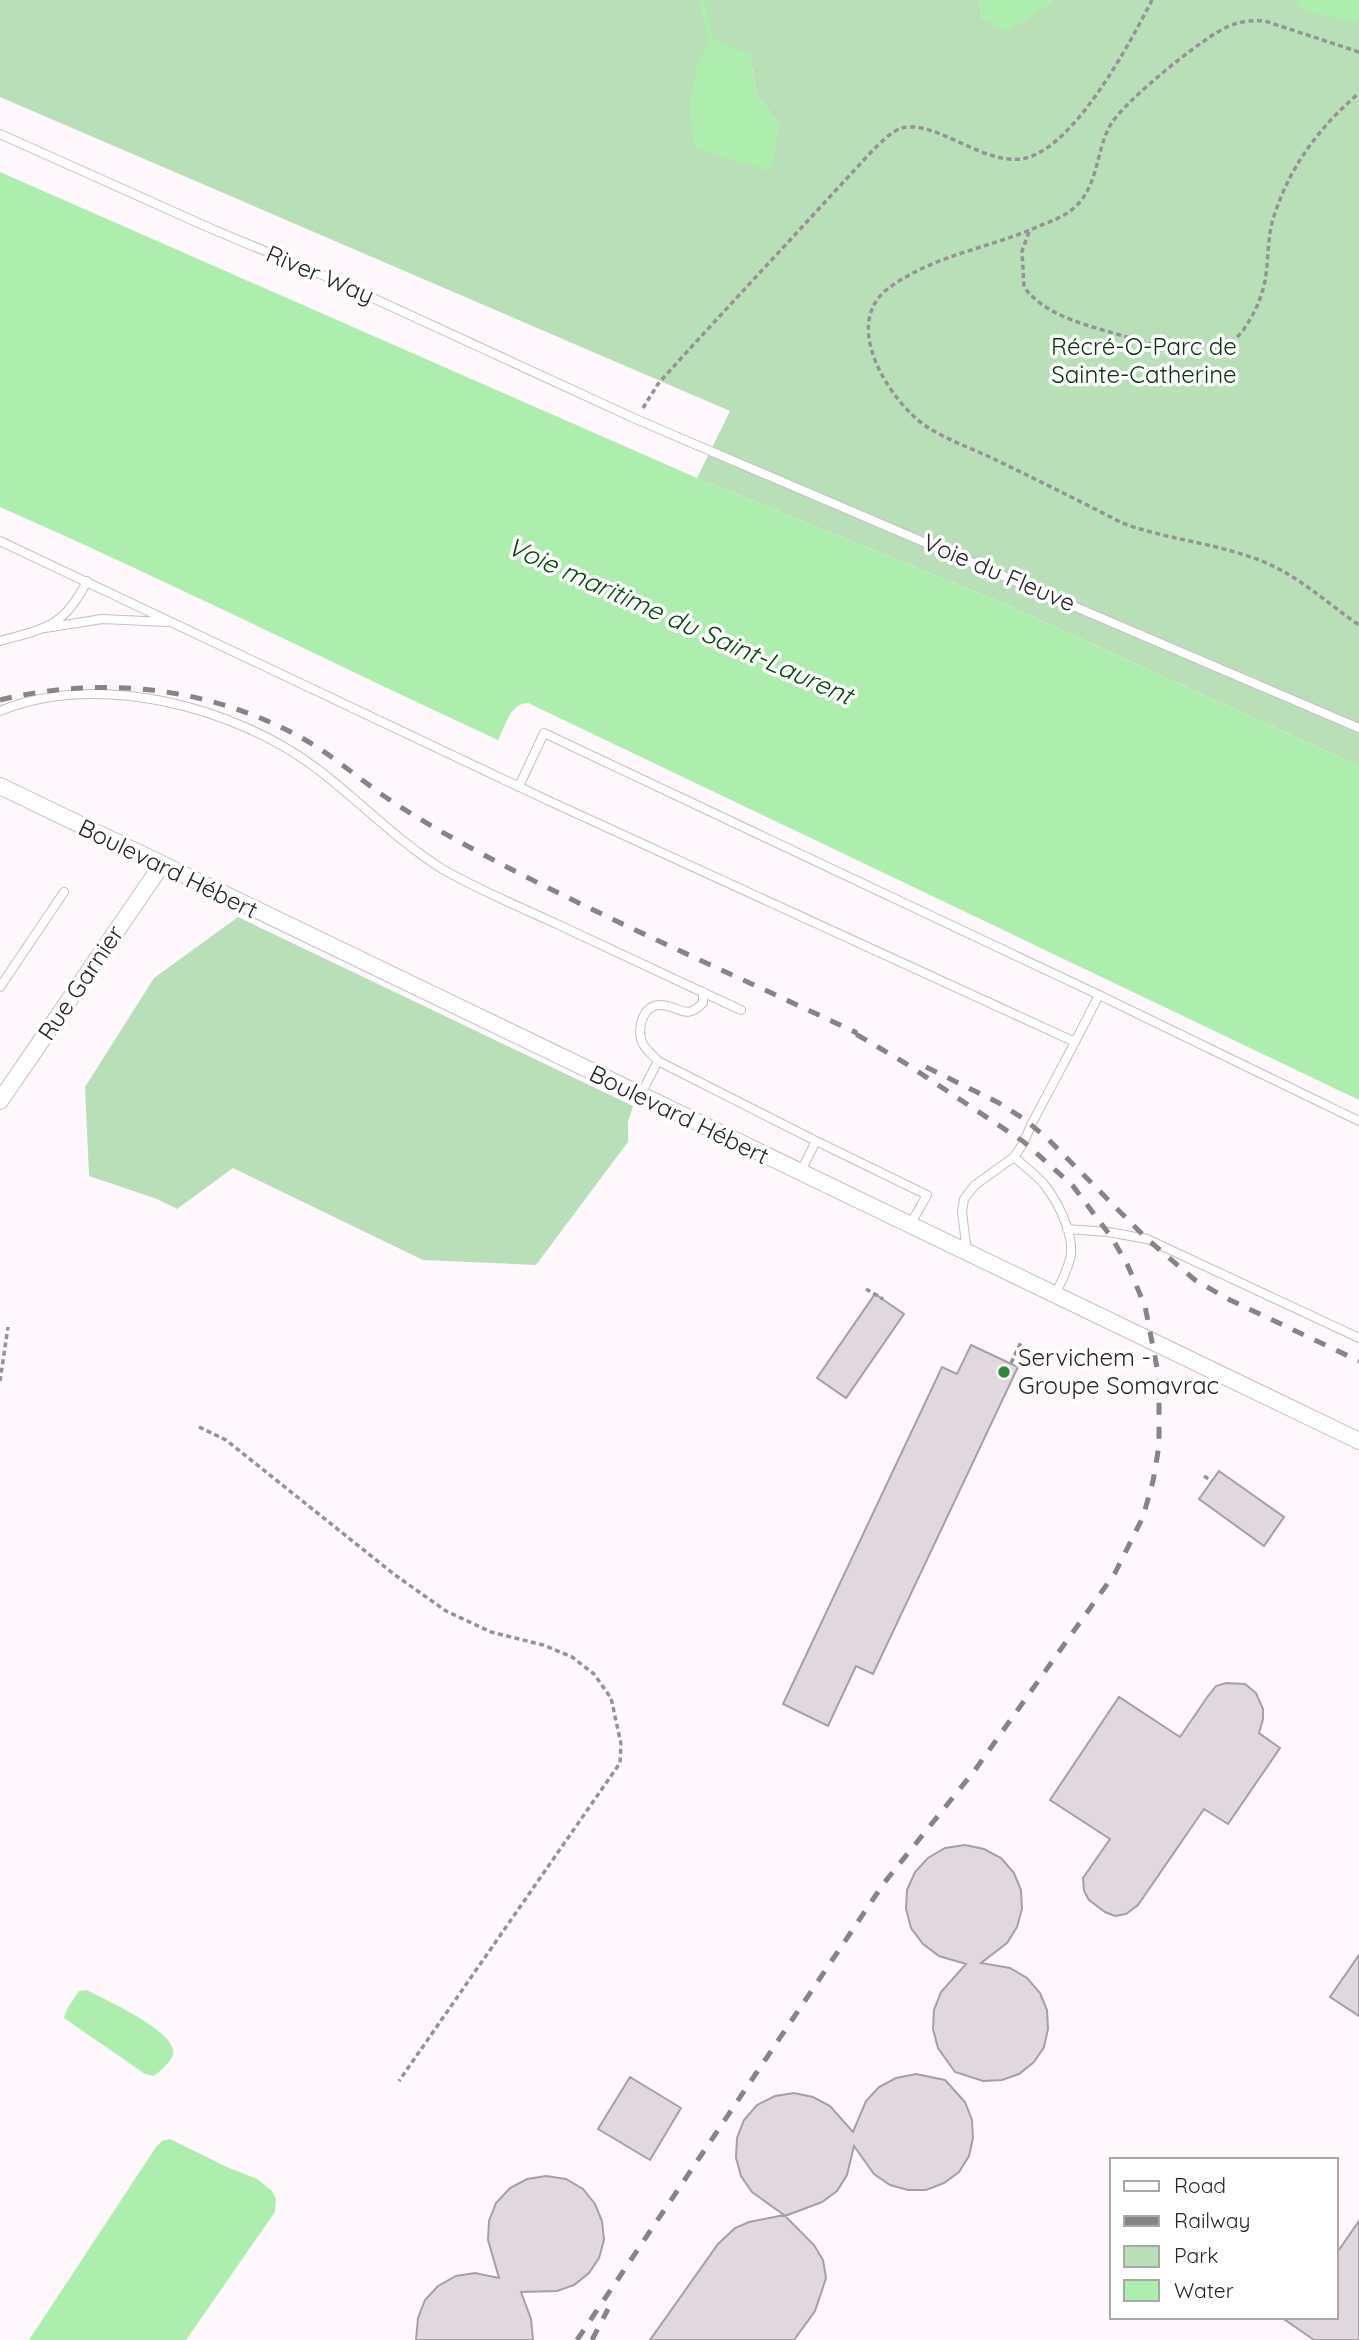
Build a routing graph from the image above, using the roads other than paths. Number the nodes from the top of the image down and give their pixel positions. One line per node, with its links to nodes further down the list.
1 (0, 134): 2 (lane, River Way)
2 (638, 420): 9 (lane, Voie du Fleuve)
3 (0, 541): 4 (lane)
4 (87, 581): 5 (lane); 6 (lane)
5 (176, 624): 6 (lane); 11 (lane)
6 (45, 628): 7 (lane)
7 (0, 641)
8 (0, 711): 15 (lane)
9 (1359, 728)
10 (0, 786): 12 (street, Boulevard Hébert)
11 (519, 786): 16 (lane); 18 (lane)
12 (161, 866): 20 (street, Rue Garnier); 21 (street, Boulevard Hébert)
13 (64, 892): 14 (lane)
14 (0, 987)
15 (703, 992): 17 (lane); 19 (lane)
16 (1099, 995): 18 (lane); 23 (lane)
17 (741, 1010)
18 (1075, 1042): 25 (lane)
19 (659, 1061): 21 (lane); 24 (lane)
20 (6, 1081): 22 (street, Rue Garnier)
21 (640, 1096): 26 (street, Boulevard Hébert)
22 (0, 1101)
23 (1359, 1121)
24 (816, 1141): 26 (lane); 27 (lane)
25 (1014, 1157): 28 (lane); 29 (lane)
26 (800, 1173): 27 (street, Boulevard Hébert)
27 (910, 1226): 29 (street, Boulevard Hébert)
28 (1067, 1229): 30 (lane); 31 (lane)
29 (967, 1252): 30 (street, Boulevard Hébert)
30 (1055, 1295): 32 (street, Boulevard Hébert)
31 (1359, 1338)
32 (1359, 1441)

